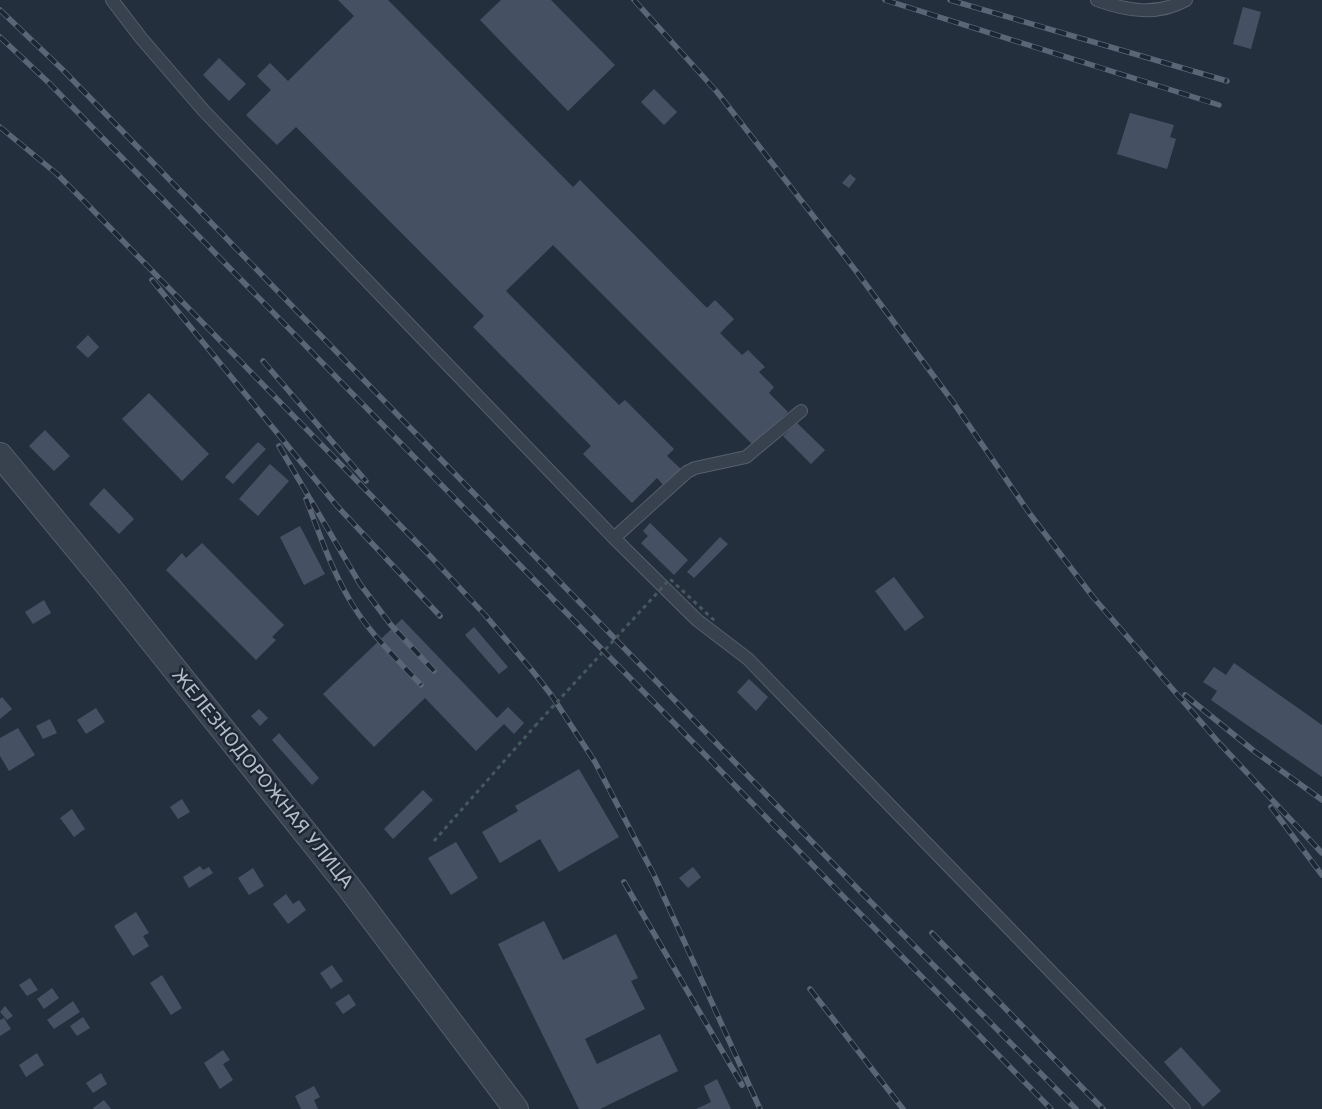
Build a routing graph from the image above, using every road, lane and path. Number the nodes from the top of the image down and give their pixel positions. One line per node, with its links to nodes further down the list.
1 (112, 0): 6 (lane)
2 (1097, 0): 3 (lane)
3 (1186, 0)
4 (801, 411): 6 (lane)
5 (0, 455): 9 (street, ЖЕЛЕЗНОДОРОЖНАЯ УЛИЦА)
6 (614, 538): 10 (lane)
7 (716, 622): 8 (path, bridge)
8 (434, 841)
9 (516, 1109)
10 (1184, 1109)

